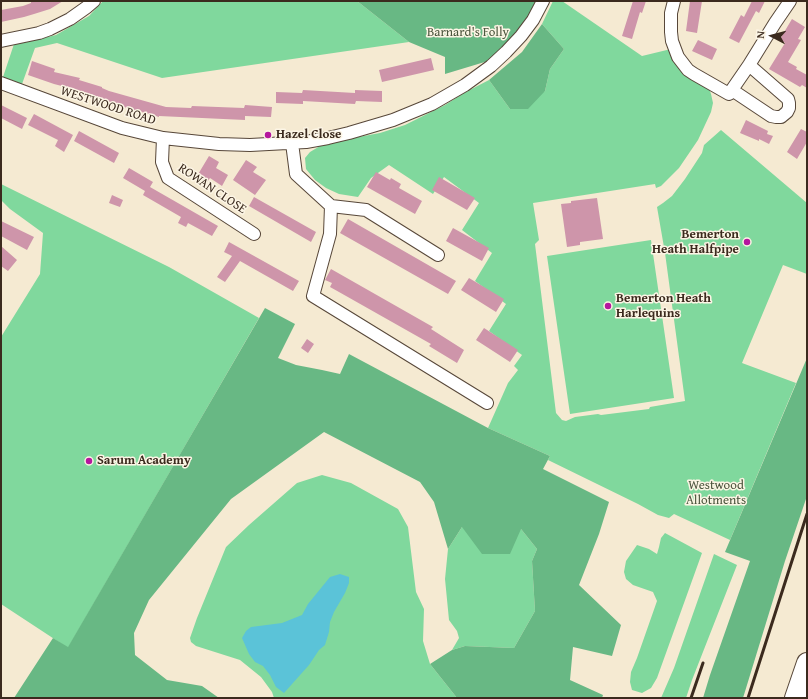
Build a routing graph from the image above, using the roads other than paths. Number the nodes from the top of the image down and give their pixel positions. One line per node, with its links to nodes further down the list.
1 (94, 1): 5 (street)
2 (543, 1): 10 (street, WESTWOOD ROAD)
3 (674, 1): 8 (street)
4 (790, 1): 6 (street)
5 (1, 41)
6 (749, 65): 8 (street); 8 (street)
7 (1, 83): 9 (street, WESTWOOD ROAD)
8 (732, 90)
9 (163, 138): 10 (street, WESTWOOD ROAD); 12 (street, ROWAN CLOSE)
10 (292, 143): 11 (street)
11 (331, 206): 13 (street); 14 (street)
12 (254, 234)
13 (438, 255)
14 (487, 402)
15 (807, 663): 16 (highway)
16 (795, 698)

